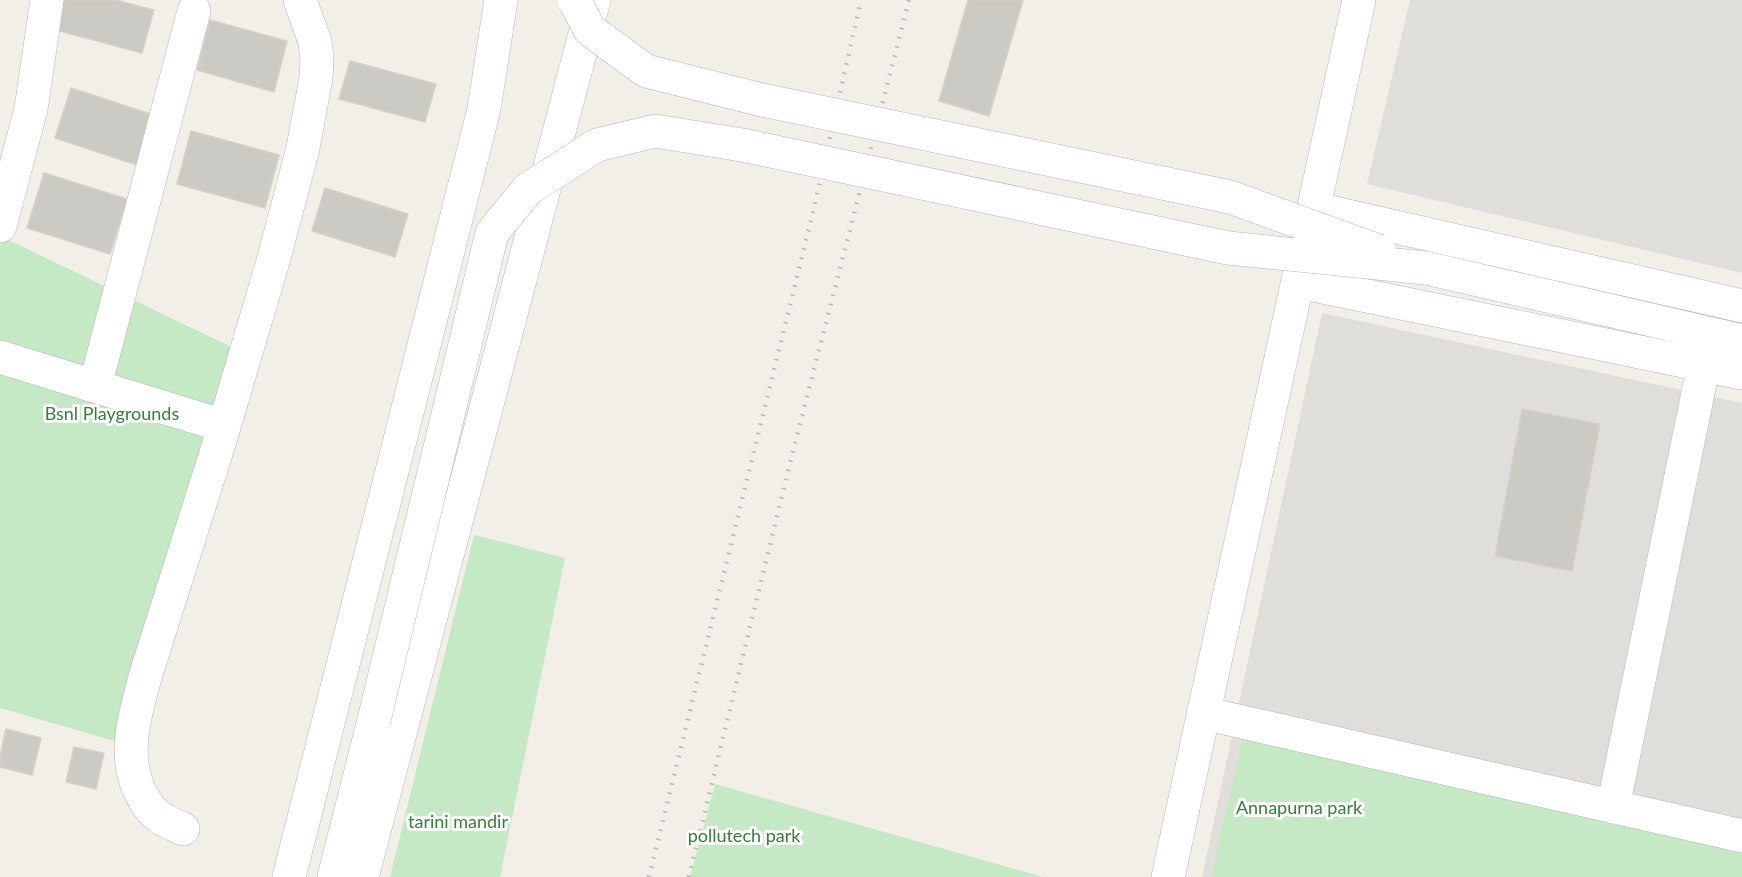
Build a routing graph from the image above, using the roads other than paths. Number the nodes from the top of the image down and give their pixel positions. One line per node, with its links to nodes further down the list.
1 (47, 0): 9 (street)
2 (300, 0): 18 (street)
3 (501, 0): 23 (street)
4 (574, 0): 10 (street, bridge)
5 (594, 0): 25 (street)
6 (1359, 0): 8 (street)
7 (194, 10): 17 (street)
8 (1313, 207): 11 (street); 12 (street)
9 (0, 226)
10 (1426, 268): 13 (street); 24 (street, bridge)
11 (1299, 282): 15 (street); 19 (street)
12 (1742, 306)
13 (1742, 341)
14 (0, 357): 17 (street)
15 (1704, 364): 16 (street); 20 (street)
16 (1742, 373)
17 (95, 386): 18 (street)
18 (224, 426): 21 (street)
19 (1203, 713): 20 (street); 26 (street)
20 (1613, 807): 22 (street)
21 (183, 829)
22 (1742, 836)
23 (289, 877)
24 (334, 877)
25 (362, 877)
26 (1168, 877)

